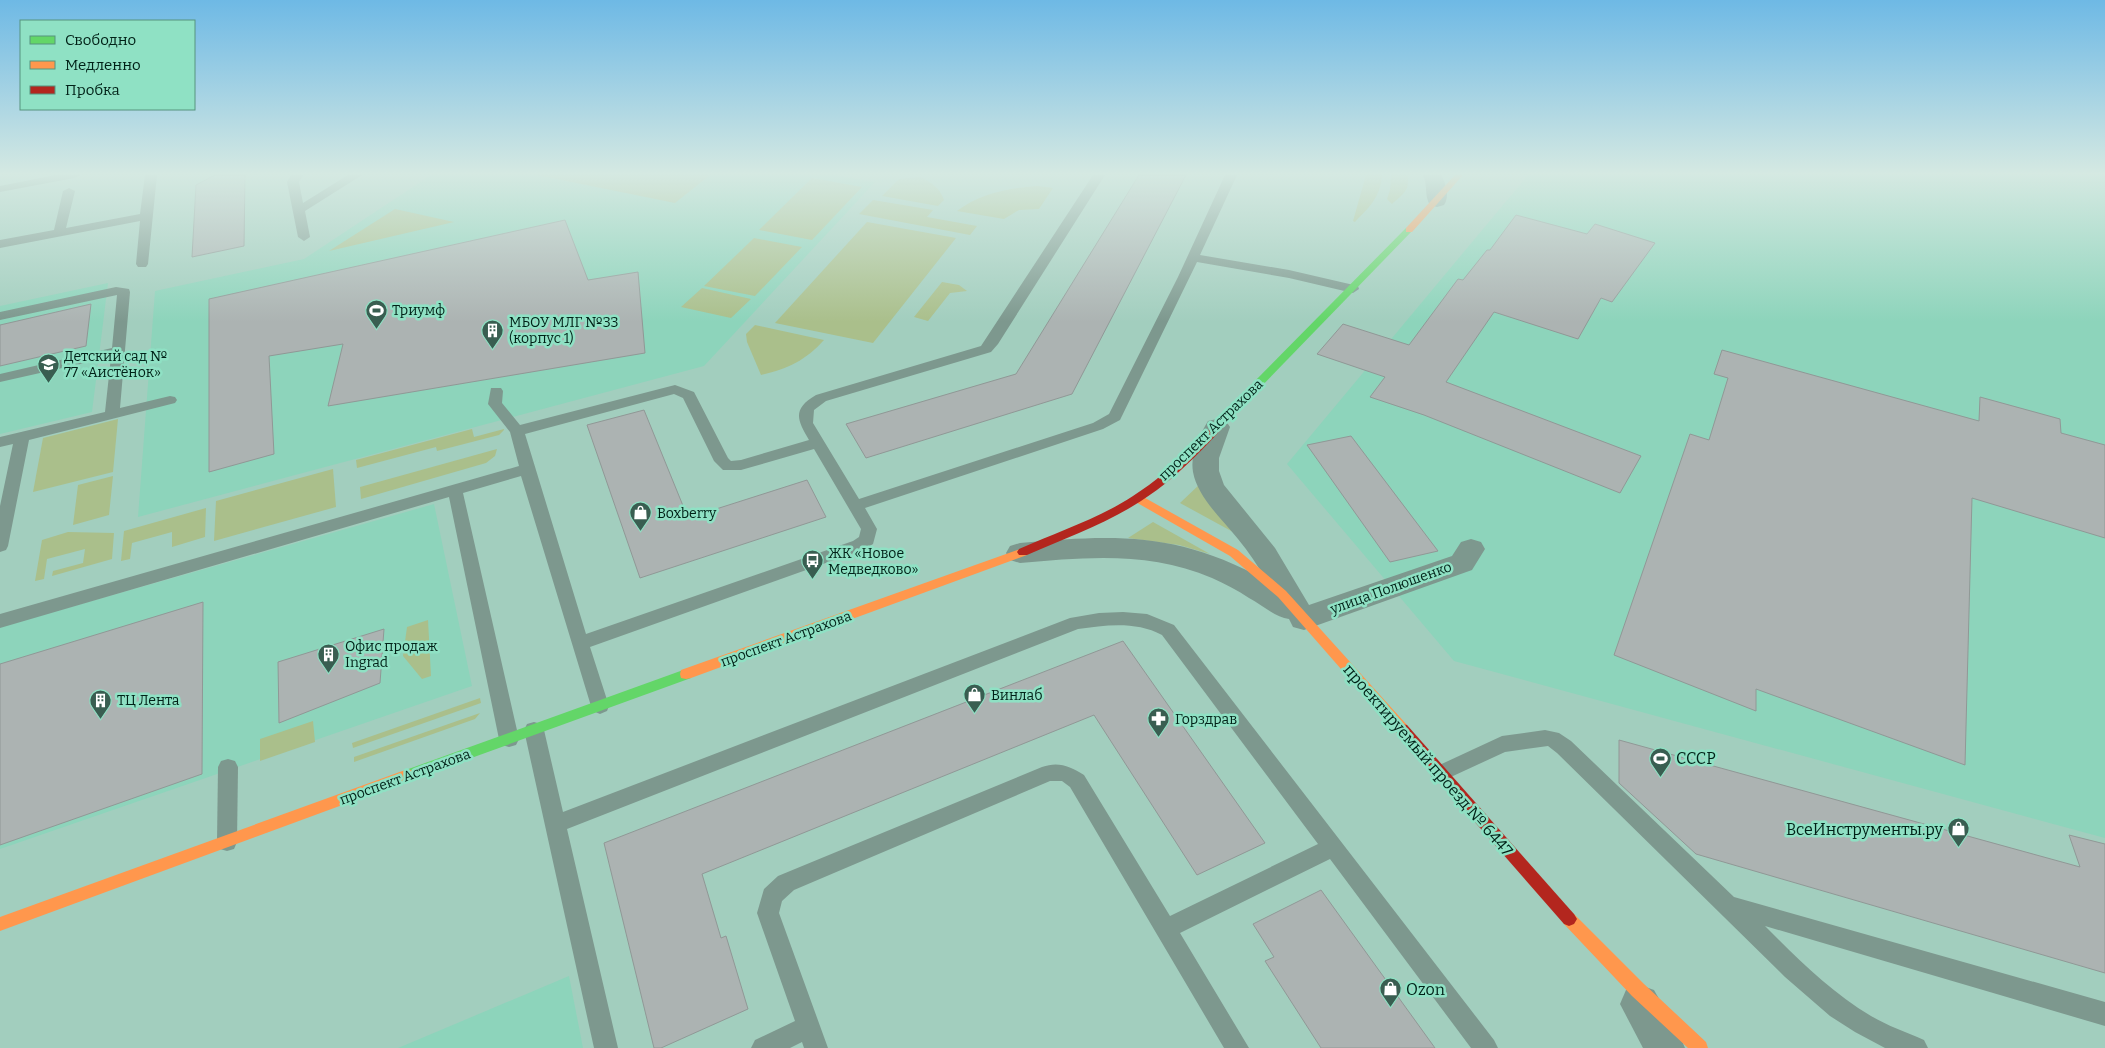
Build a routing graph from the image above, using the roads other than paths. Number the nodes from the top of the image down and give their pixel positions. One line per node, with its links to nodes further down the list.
1 (61, 224): 8 (lane)
2 (106, 224): 8 (lane)
3 (145, 224): 12 (lane)
4 (302, 224): 9 (lane)
5 (1067, 224): 24 (lane)
6 (1209, 224): 11 (lane)
7 (1415, 224): 13 (street, проспект Астрахова)
8 (59, 233): 10 (lane)
9 (304, 237)
10 (0, 244)
11 (1193, 258): 13 (lane); 28 (lane)
12 (142, 264)
13 (1353, 289): 20 (street, проспект Астрахова)
14 (0, 316): 15 (lane)
15 (118, 351): 16 (lane); 19 (lane)
16 (0, 378)
17 (496, 391): 21 (lane)
18 (170, 400): 19 (lane)
19 (112, 414): 22 (lane)
20 (1217, 427): 27 (street, проспект Астрахова); 32 (street)
21 (517, 431): 24 (lane); 25 (lane)
22 (22, 437): 23 (lane); 29 (lane)
23 (0, 442)
24 (817, 443): 28 (lane)
25 (526, 469): 26 (lane); 34 (lane)
26 (454, 490): 33 (lane); 37 (lane)
27 (1138, 498): 31 (street, проспект Астрахова); 32 (street, проектируемый проезд № 6447)
28 (855, 506): 34 (lane)
29 (0, 546)
30 (1471, 549): 32 (street, улица Полюшенко)
31 (1020, 553): 32 (street); 35 (street, проспект Астрахова)
32 (1304, 619): 39 (street, проектируемый проезд № 6447)
33 (0, 621)
34 (580, 643): 35 (lane)
35 (600, 706): 36 (street, проспект Астрахова)
36 (534, 730): 37 (street, проспект Астрахова); 40 (lane)
37 (509, 739): 41 (street, проспект Астрахова)
38 (228, 767): 41 (lane)
39 (1440, 774): 43 (lane); 46 (street, проектируемый проезд № 6447)
40 (555, 824): 42 (lane); 49 (lane)
41 (227, 842): 44 (street, проспект Астрахова)
42 (1333, 847): 45 (lane); 52 (lane)
43 (1727, 905): 47 (lane); 55 (lane)
44 (0, 924)
45 (1165, 929): 48 (lane); 51 (lane)
46 (1614, 965): 53 (street); 54 (street, проектируемый проезд № 6447)
47 (2105, 1014)
48 (812, 1037): 50 (lane)
49 (606, 1048)
50 (764, 1048)
51 (1237, 1048)
52 (1486, 1048)
53 (1665, 1048)
54 (1700, 1048)
55 (1916, 1048)

